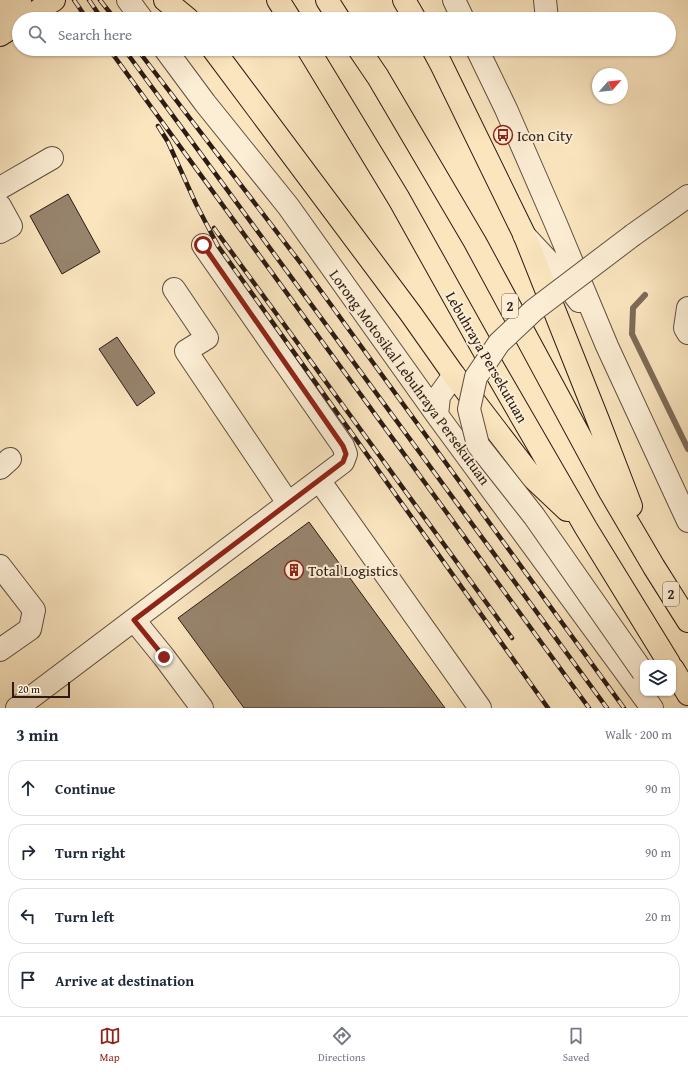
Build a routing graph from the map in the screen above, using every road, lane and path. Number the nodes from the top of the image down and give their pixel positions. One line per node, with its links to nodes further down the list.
1 (20, 0): 11 (highway)
2 (128, 0): 13 (street)
3 (165, 0): 14 (highway)
4 (181, 0): 15 (highway)
5 (278, 0): 16 (highway)
6 (327, 0): 17 (highway)
7 (404, 0): 18 (highway)
8 (454, 0): 19 (street)
9 (545, 0): 20 (street)
10 (53, 1): 12 (highway)
11 (0, 12)
12 (36, 12)
13 (137, 12)
14 (180, 12)
15 (188, 12)
16 (286, 12)
17 (335, 12)
18 (411, 12)
19 (460, 12)
20 (546, 12)
21 (12, 27): 22 (highway)
22 (0, 35)
23 (170, 56): 39 (street, Lorong Motosikal Lebuhraya Persekutuan)
24 (218, 56): 38 (highway)
25 (312, 56): 43 (highway, Lebuhraya Persekutuan)
26 (364, 56): 45 (highway, 2)
27 (437, 56): 34 (highway)
28 (480, 56): 37 (street)
29 (52, 158): 30 (street)
30 (0, 188)
31 (688, 196): 50 (street, bridge)
32 (0, 206): 33 (street)
33 (0, 232)
34 (524, 234): 37 (street); 45 (highway)
35 (203, 245): 40 (street)
36 (174, 289): 41 (street)
37 (607, 346): 42 (street)
38 (454, 375): 39 (street); 43 (highway)
39 (437, 415): 57 (street, Lorong Motosikal Lebuhraya Persekutuan)
40 (319, 480): 41 (street); 56 (street)
41 (288, 503): 46 (street)
42 (688, 521)
43 (586, 528): 49 (highway, Lebuhraya Persekutuan)
44 (0, 566): 48 (street)
45 (654, 567): 47 (highway, 2)
46 (134, 620): 54 (street); 55 (street)
47 (688, 621)
48 (0, 650)
49 (667, 660)
50 (640, 668)
51 (676, 675): 52 (highway)
52 (688, 694)
53 (660, 696): 58 (street)
54 (18, 708)
55 (202, 708)
56 (480, 708)
57 (652, 708)
58 (668, 708)

